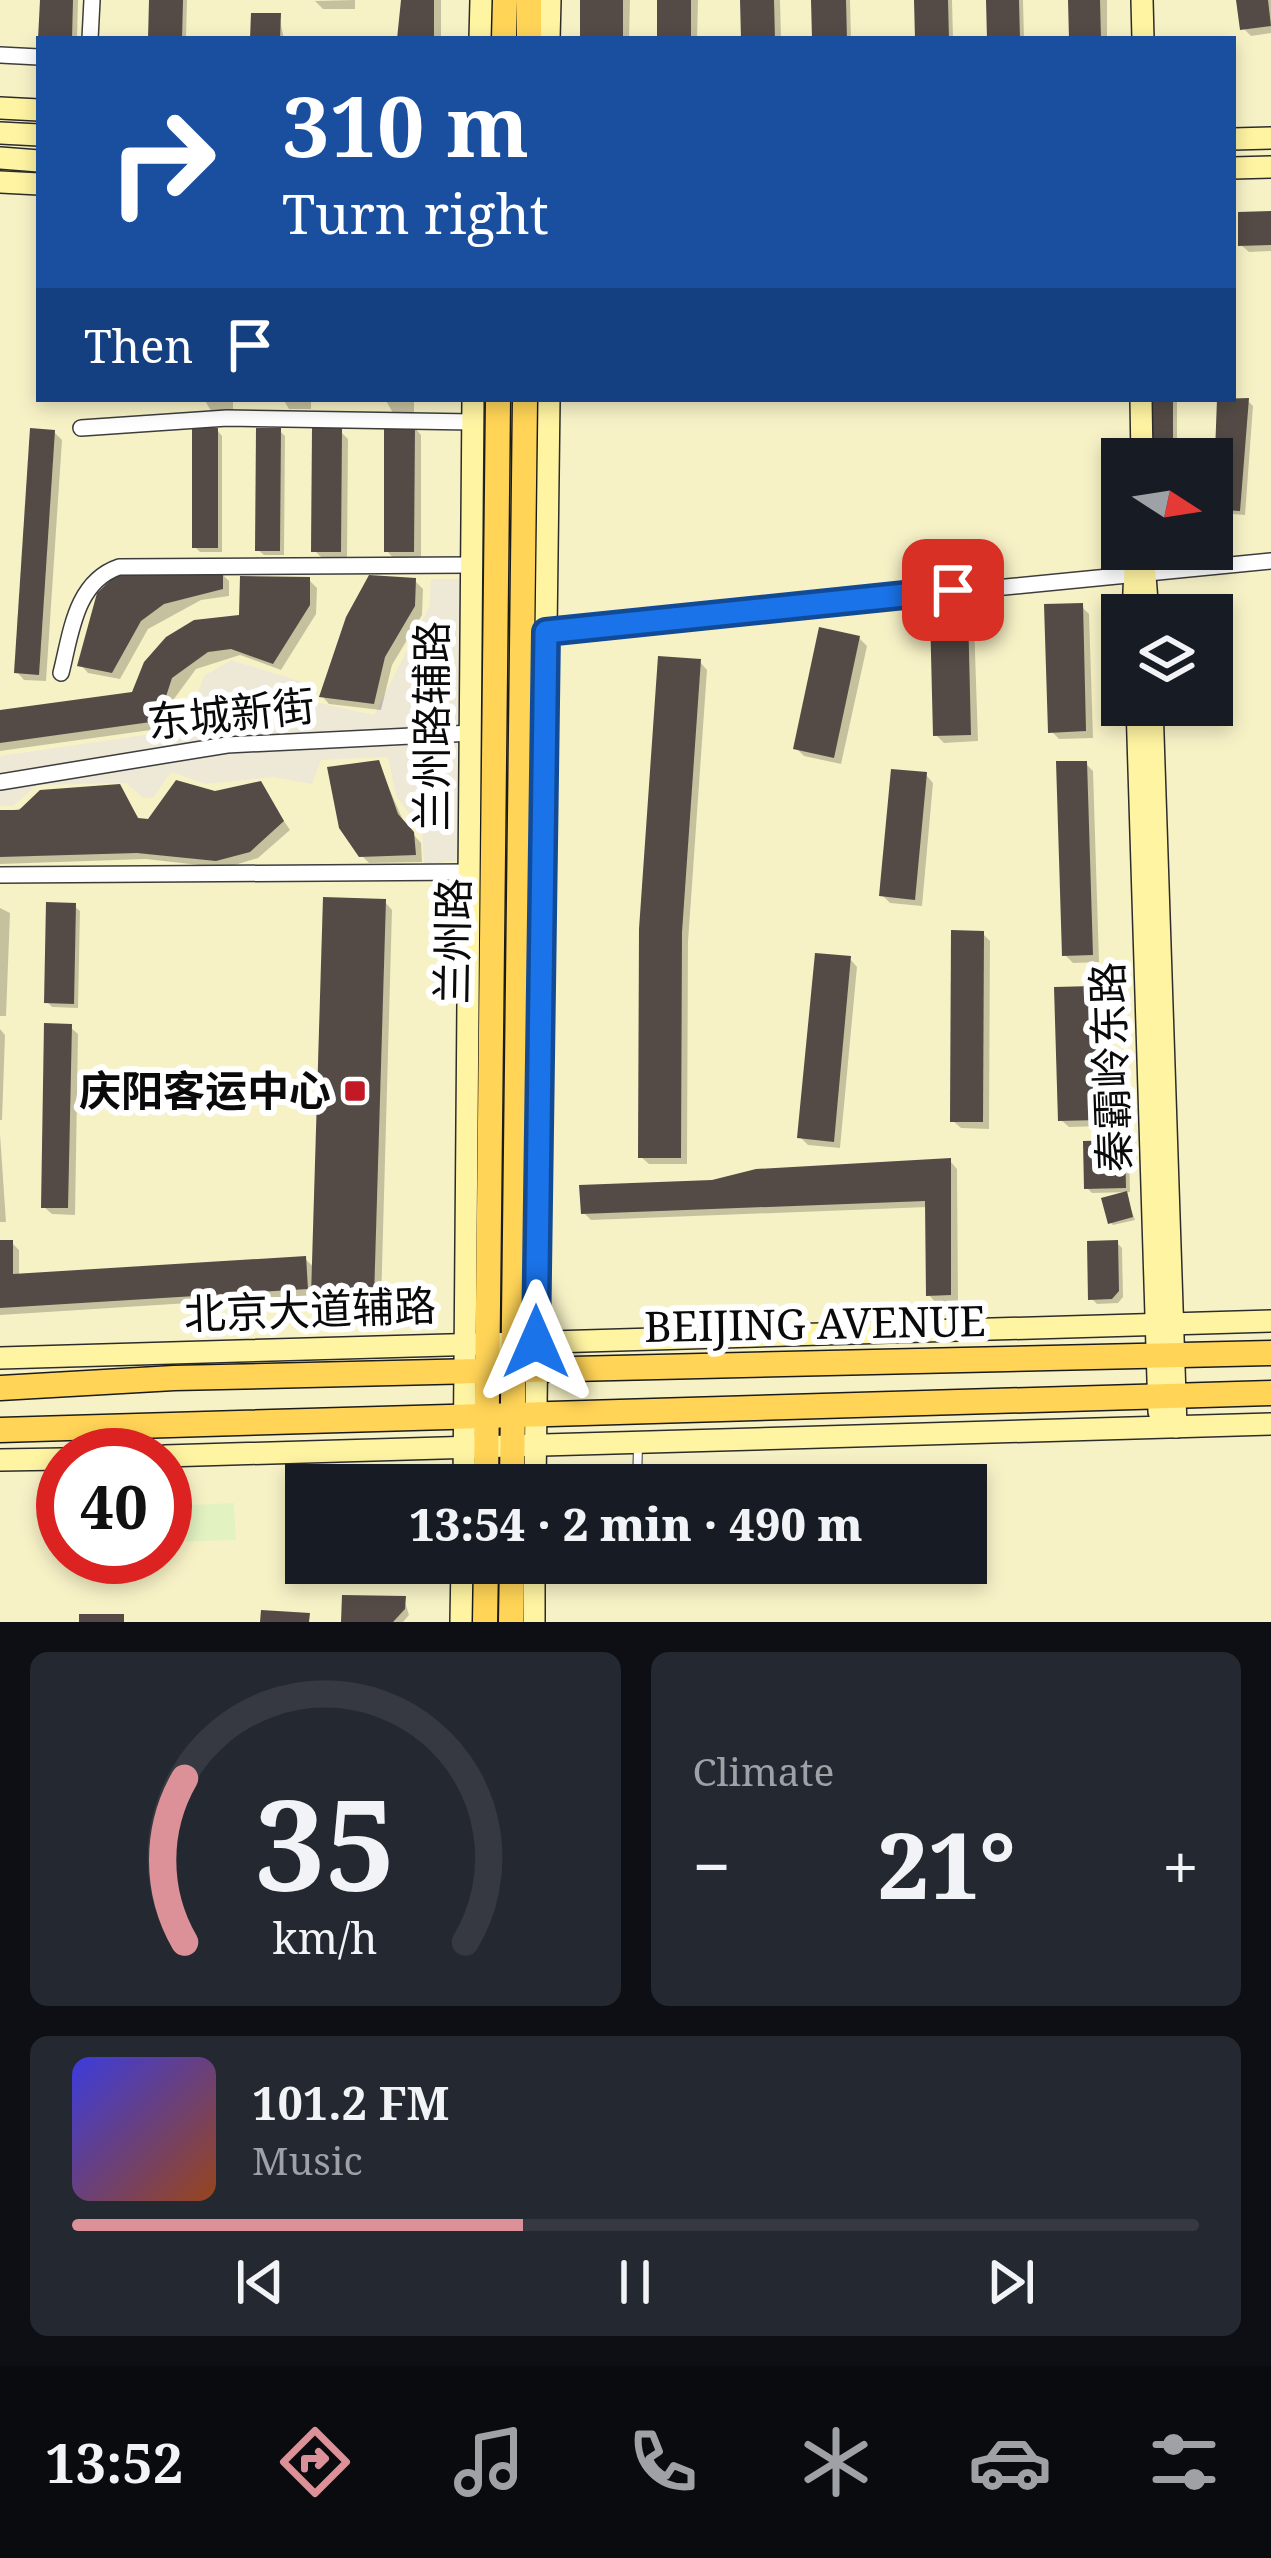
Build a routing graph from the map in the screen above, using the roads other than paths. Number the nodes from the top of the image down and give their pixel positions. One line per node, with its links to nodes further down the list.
1 (92, 0): 7 (street)
2 (481, 0): 8 (street)
3 (506, 0): 9 (main road)
4 (529, 0): 10 (main road)
5 (550, 0): 11 (street)
6 (1139, 0): 12 (street)
7 (90, 36)
8 (480, 36)
9 (505, 36)
10 (529, 36)
11 (549, 36)
12 (1140, 36)
13 (0, 55): 14 (street)
14 (36, 57)
15 (0, 108): 16 (street)
16 (36, 110)
17 (0, 133): 18 (street)
18 (36, 135)
19 (1271, 138): 20 (street)
20 (1236, 139)
21 (0, 158): 22 (street)
22 (36, 160)
23 (1271, 167): 24 (street)
24 (1236, 168)
25 (0, 182): 26 (street)
26 (36, 184)
27 (498, 402): 48 (main road, 兰州路)
28 (525, 402): 48 (main road, 兰州路)
29 (549, 402): 38 (street, 兰州路辅路)
30 (1137, 402): 33 (street)
31 (473, 410): 32 (street); 36 (street, 兰州路辅路)
32 (81, 428)
33 (1138, 438)
34 (1233, 561): 35 (street)
35 (1271, 561)
36 (471, 565): 39 (street); 42 (street, 兰州路辅路)
37 (1101, 565): 38 (street)
38 (546, 632): 48 (street, 兰州路辅路)
39 (61, 673)
40 (1138, 726): 47 (street, 秦霸岭东路)
41 (1152, 726): 47 (street, 秦霸岭东路)
42 (472, 733): 43 (street, 东城新街); 44 (street, 兰州路辅路)
43 (0, 782)
44 (470, 872): 45 (street); 48 (street, 兰州路辅路)
45 (0, 875)
46 (1271, 1321): 47 (street, 北京大道辅路)
47 (1165, 1324): 48 (street, 北京大道辅路); 50 (street, 秦霸岭东路)
48 (500, 1343): 51 (street, 北京大道辅路); 52 (main road, 兰州路); 52 (street, 兰州路辅路)
49 (1271, 1353): 50 (main road, BEIJING AVENUE)
50 (1166, 1356): 52 (main road, BEIJING AVENUE); 55 (street, 秦霸岭东路)
51 (0, 1358)
52 (500, 1370): 53 (main road, BEIJING AVENUE); 56 (main road, 兰州路); 56 (street, 兰州路辅路)
53 (0, 1388)
54 (1271, 1393): 55 (main road, BEIJING AVENUE)
55 (1167, 1396): 56 (main road, BEIJING AVENUE); 58 (street, 秦霸岭东路)
56 (500, 1418): 59 (main road, BEIJING AVENUE); 61 (main road, 兰州路); 61 (street, 兰州路辅路)
57 (1271, 1424): 58 (street)
58 (1167, 1427): 60 (street)
59 (0, 1430)
60 (638, 1442): 61 (street); 69 (lane)
61 (500, 1446): 62 (street); 65 (street, 兰州路辅路); 66 (main road, 兰州路); 67 (main road, 兰州路); 68 (street, 兰州路辅路)
62 (192, 1455)
63 (36, 1459): 64 (street)
64 (0, 1460)
65 (483, 1464)
66 (494, 1464)
67 (506, 1464)
68 (516, 1464)
69 (637, 1464)
70 (462, 1584): 74 (street)
71 (486, 1584): 75 (main road)
72 (512, 1584): 76 (main road)
73 (534, 1584): 77 (street)
74 (461, 1622)
75 (485, 1622)
76 (511, 1622)
77 (534, 1622)

